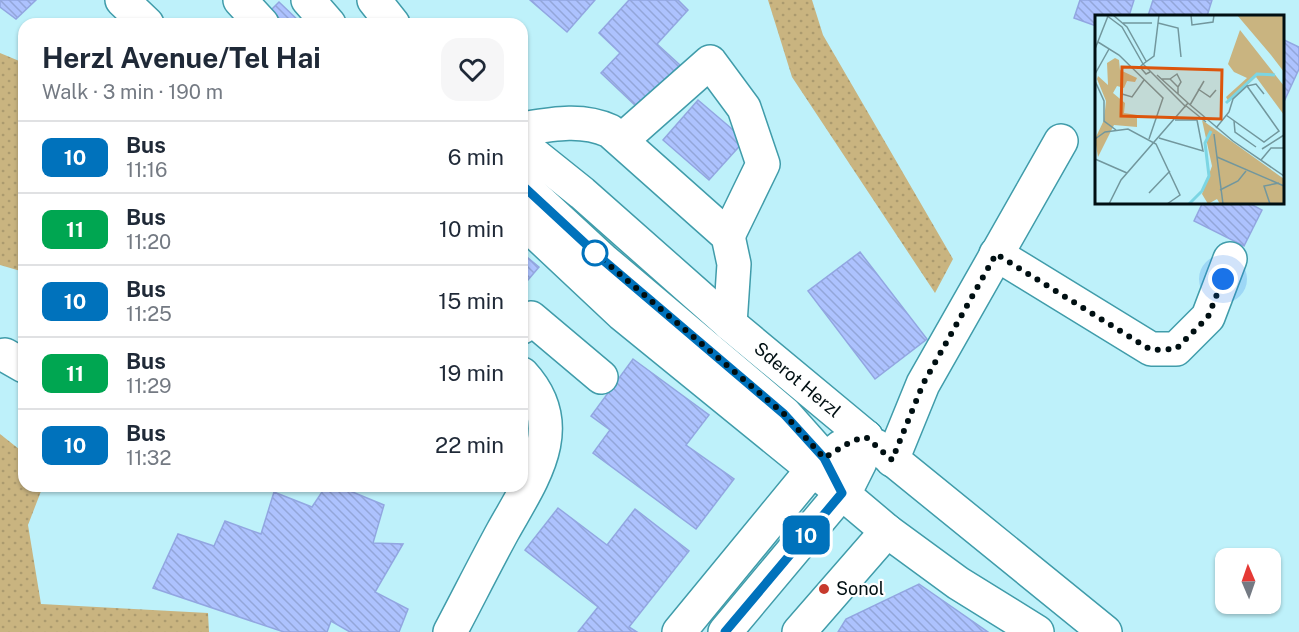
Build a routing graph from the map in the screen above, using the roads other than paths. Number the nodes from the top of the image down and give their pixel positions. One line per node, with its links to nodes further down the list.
1 (122, 0): 6 (main road)
2 (240, 0): 7 (main road)
3 (309, 0): 8 (main road)
4 (374, 0): 9 (main road)
5 (405, 0): 10 (main road)
6 (141, 18)
7 (256, 18)
8 (324, 18)
9 (388, 18)
10 (408, 18)
11 (528, 128): 12 (main road)
12 (623, 140): 17 (main road); 17 (main road)
13 (1061, 141): 18 (main road)
14 (528, 150): 21 (main road, Sderot Herzl)
15 (528, 191): 26 (main road, Sderot Herzl)
16 (528, 226): 26 (main road, Sderot Herzl)
17 (728, 236): 21 (main road)
18 (996, 254): 19 (main road); 25 (main road)
19 (1230, 260)
20 (528, 321): 22 (main road)
21 (730, 324): 24 (main road, Sderot Herzl)
22 (601, 377)
23 (528, 380): 27 (main road)
24 (866, 437): 25 (main road, Sderot Herzl); 26 (main road); 29 (main road)
25 (892, 460): 31 (main road, Sderot Herzl)
26 (819, 464): 29 (main road, Sderot Herzl); 34 (main road)
27 (528, 489)
28 (526, 492): 33 (main road)
29 (842, 493): 30 (main road, Sderot Herzl); 35 (main road)
30 (887, 531): 32 (main road, Sderot Herzl); 36 (main road)
31 (1046, 584): 32 (main road); 37 (main road, Sderot Herzl)
32 (1019, 628)
33 (450, 632)
34 (679, 632)
35 (725, 632)
36 (799, 632)
37 (1105, 632)

